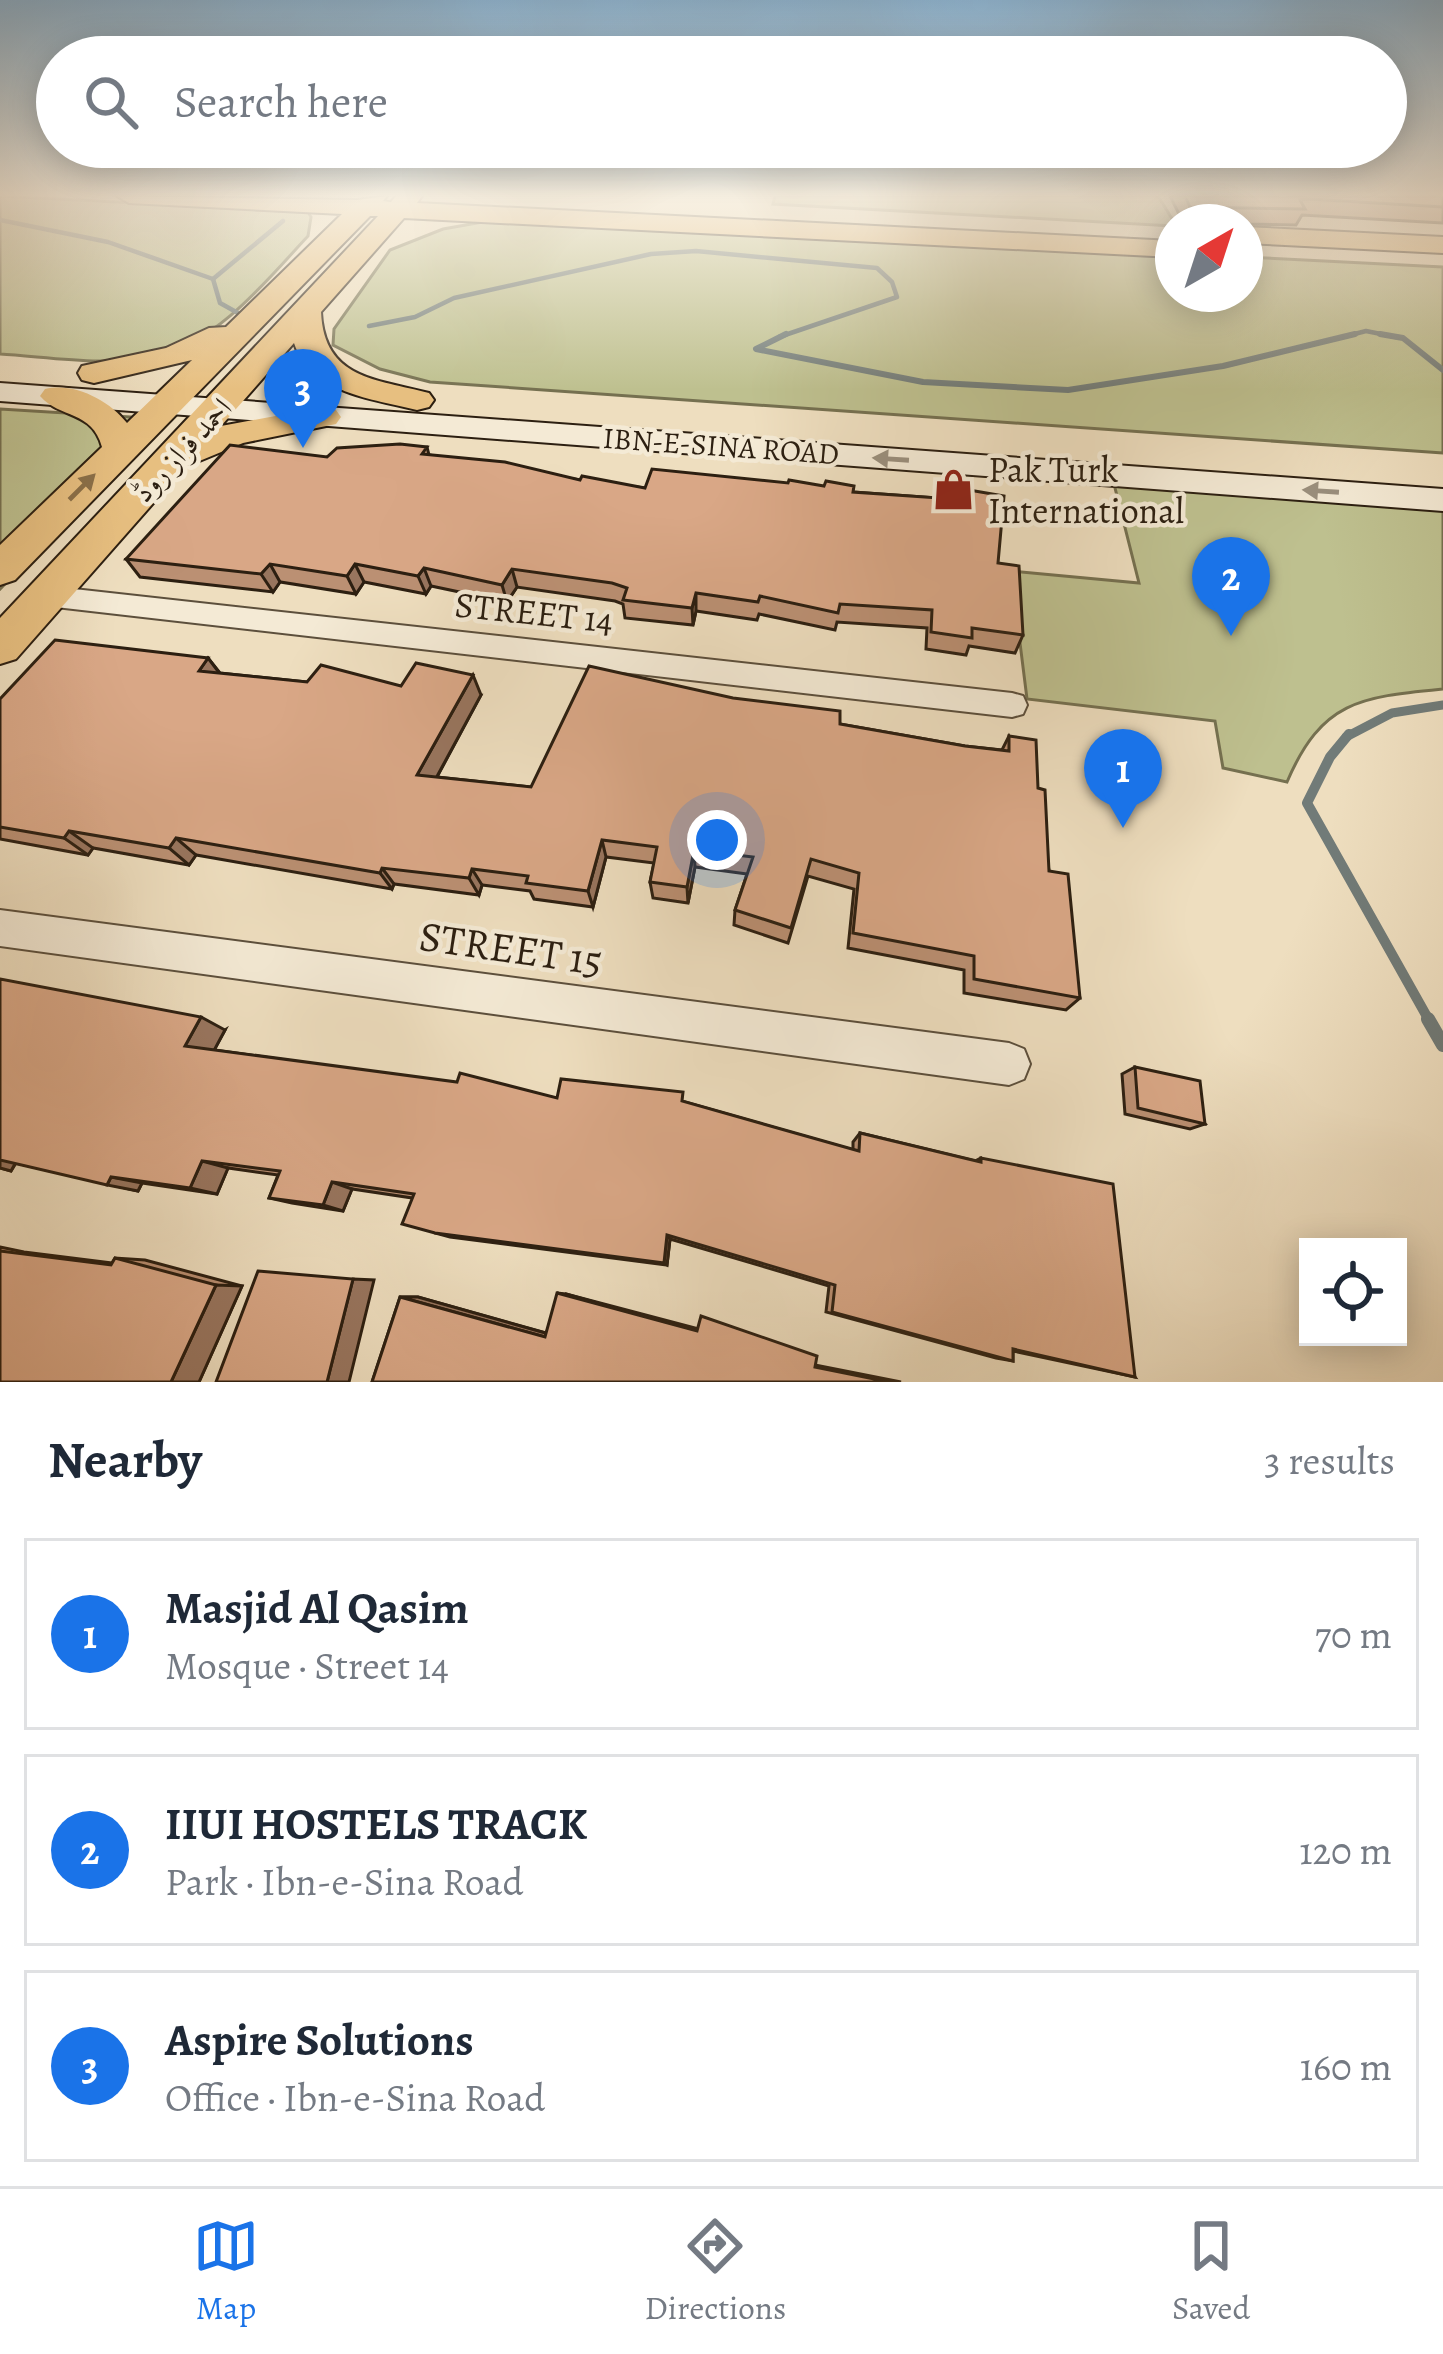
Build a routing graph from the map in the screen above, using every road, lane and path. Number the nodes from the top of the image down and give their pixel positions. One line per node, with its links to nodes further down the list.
1 (307, 260): 8 (main road, احمد فراز روڈ)
2 (354, 260): 6 (main road, احمد فراز روڈ)
3 (360, 260): 6 (main road)
4 (1393, 260): 5 (main road)
5 (1443, 263)
6 (351, 265): 7 (main road, احمد فراز روڈ)
7 (306, 312): 14 (main road, احمد فراز روڈ); 15 (main road)
8 (249, 318): 10 (main road); 12 (main road, احمد فراز روڈ)
9 (0, 367): 10 (main road, IBN-E-SINA ROAD)
10 (94, 374): 12 (main road, IBN-E-SINA ROAD)
11 (0, 392): 13 (main road, IBN-E-SINA ROAD)
12 (176, 392): 13 (main road, IBN-E-SINA ROAD); 14 (main road, IBN-E-SINA ROAD); 17 (main road, احمد فراز روڈ)
13 (57, 396): 17 (main road)
14 (232, 396): 15 (main road, IBN-E-SINA ROAD); 16 (main road, IBN-E-SINA ROAD); 19 (main road, احمد فراز روڈ)
15 (417, 400): 18 (main road, IBN-E-SINA ROAD)
16 (324, 417): 18 (main road, IBN-E-SINA ROAD, one-way to 16); 19 (main road)
17 (120, 448): 21 (main road, احمد فراز روڈ, one-way to 17)
18 (1114, 462): 20 (main road, IBN-E-SINA ROAD)
19 (168, 466): 22 (main road, احمد فراز روڈ)
20 (1435, 486)
21 (0, 570)
22 (47, 596): 23 (main road, احمد فراز روڈ); 24 (street, STREET 14)
23 (0, 647)
24 (1012, 705)
25 (0, 928): 26 (street, STREET 15)
26 (1009, 1064)

